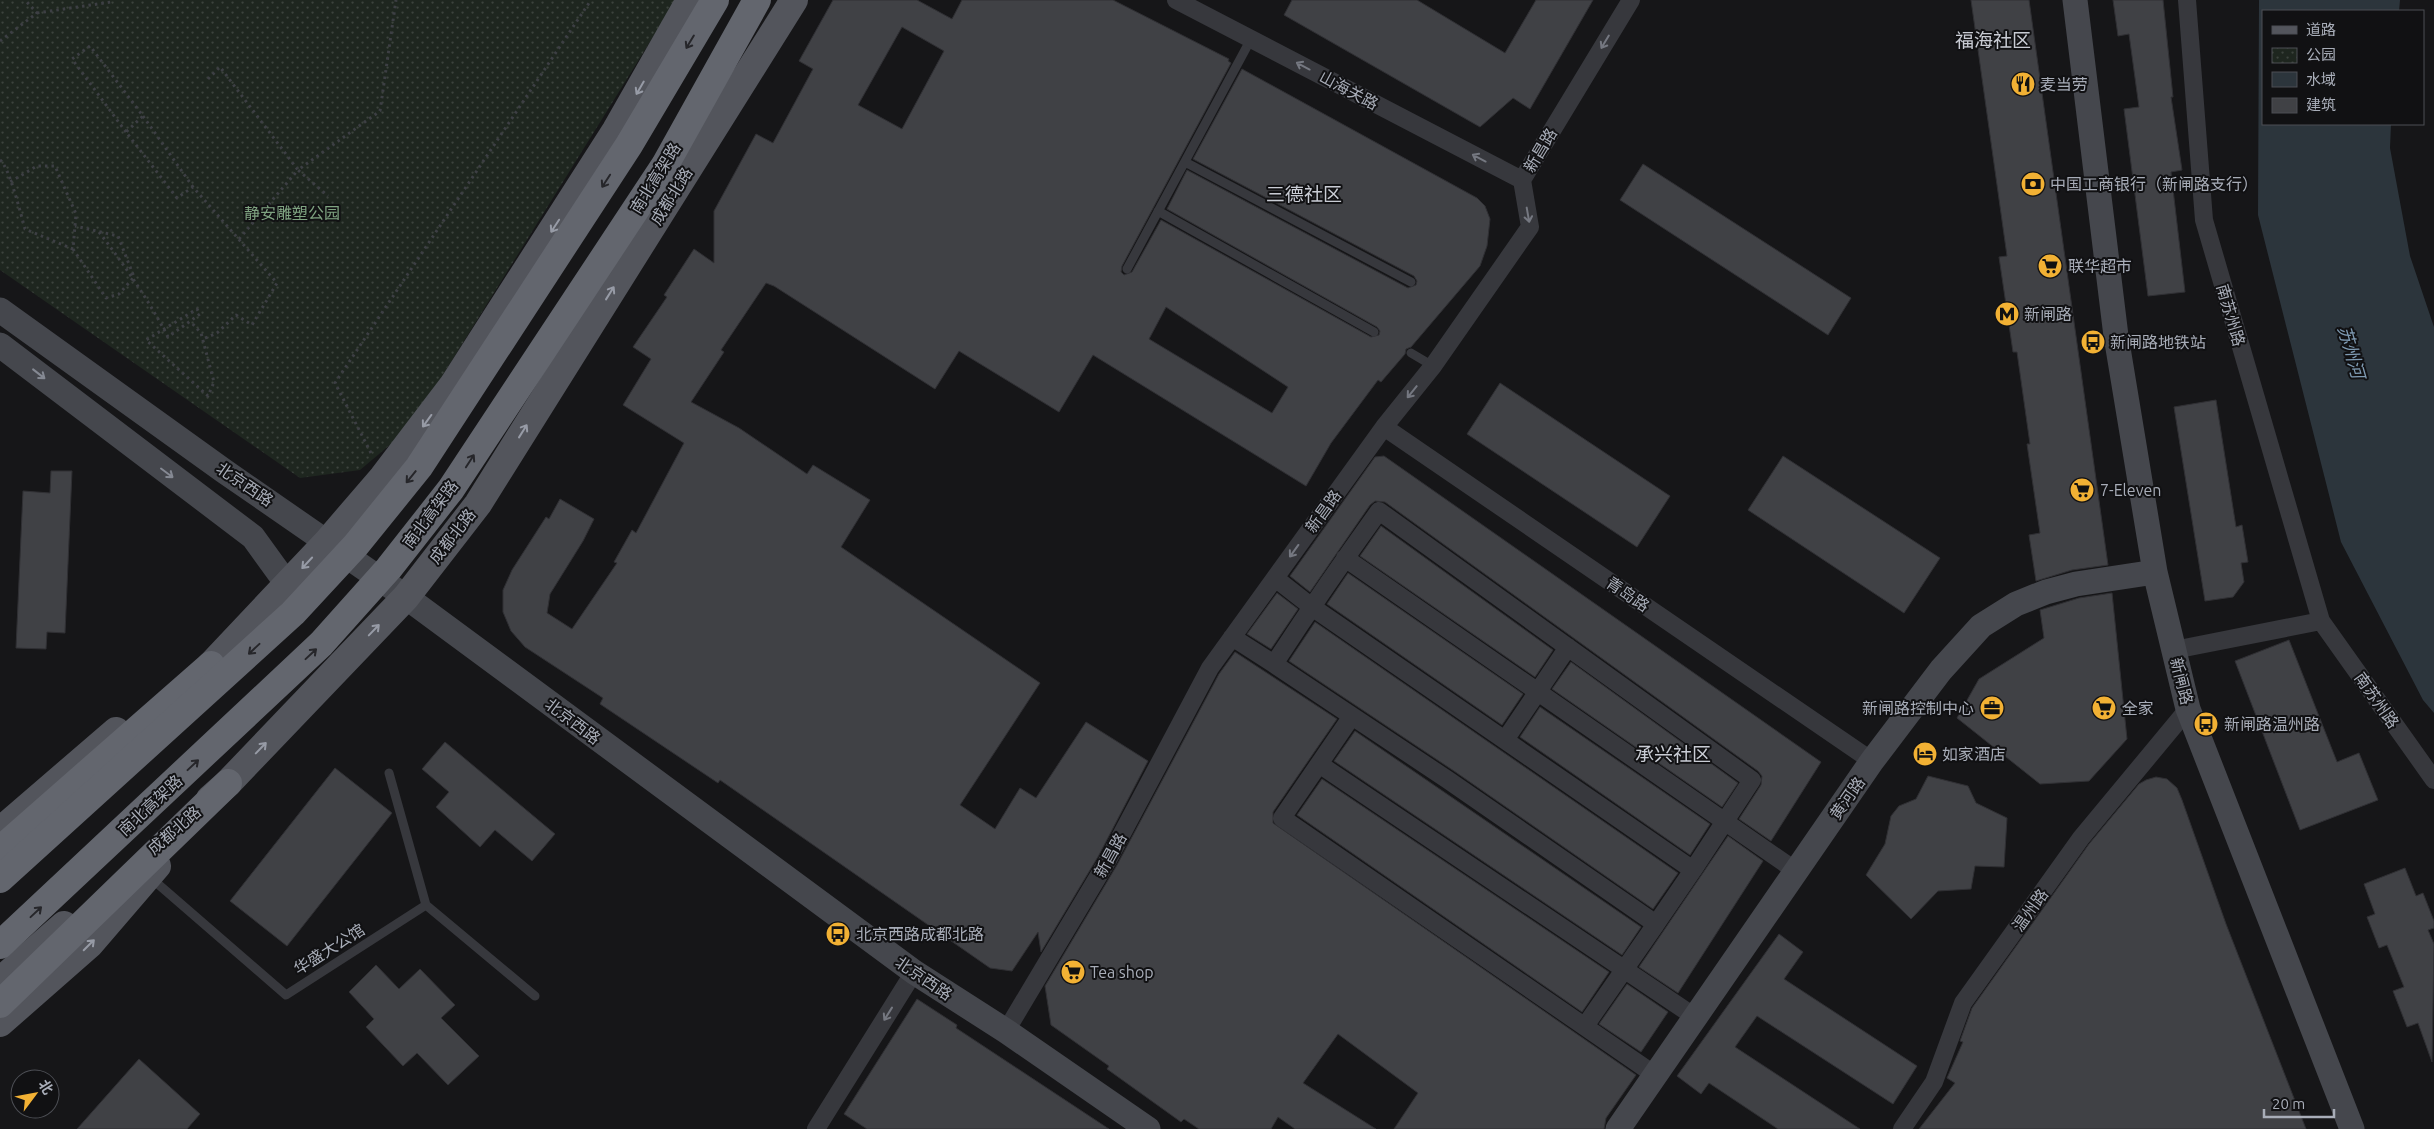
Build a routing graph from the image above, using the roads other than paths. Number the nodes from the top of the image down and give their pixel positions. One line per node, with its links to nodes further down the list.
1 (690, 0): 21 (main road, one-way to 21)
2 (715, 0): 50 (highway, one-way to 50, bridge)
3 (757, 0): 53 (highway, 南北高架路, one-way to 3, bridge)
4 (794, 0): 26 (main road, 成都北路, one-way to 4)
5 (1176, 0): 9 (street, 山海关路)
6 (1631, 0): 11 (street, 新昌路, one-way to 11)
7 (2075, 0): 23 (main road, 新闸路)
8 (2187, 0): 28 (street, 南苏州路)
9 (1251, 39): 10 (lane); 11 (street, 山海关路, one-way to 9)
10 (1185, 162): 12 (lane); 14 (lane)
11 (1522, 180): 19 (street, 新昌路, one-way to 19)
12 (1158, 211): 13 (lane); 16 (lane)
13 (1127, 269)
14 (1411, 282)
15 (0, 310): 21 (main road, 北京西路)
16 (1374, 332)
17 (0, 344): 25 (main road, one-way to 25)
18 (1411, 353): 19 (lane)
19 (1434, 366): 20 (street, 新昌路, one-way to 20)
20 (1384, 427): 24 (street, 新昌路, one-way to 24); 38 (street, 青岛路)
21 (328, 541): 25 (main road, one-way to 25); 26 (main road, 北京西路)
22 (1345, 558): 27 (street); 30 (street); 34 (street)
23 (2155, 572): 31 (main road, 新闸路); 38 (main road, 黄河路)
24 (1275, 578): 27 (street); 29 (street, 新昌路)
25 (286, 584): 33 (main road)
26 (406, 596): 42 (main road, 成都北路, one-way to 26); 55 (main road, 北京西路)
27 (1312, 606): 32 (street); 37 (street)
28 (2321, 621): 31 (street); 41 (street, 南苏州路)
29 (1232, 637): 32 (street); 62 (street, 新昌路)
30 (1568, 647): 34 (street); 43 (street)
31 (2174, 650): 35 (main road, 新闸路)
32 (1274, 664): 36 (street)
33 (211, 665): 44 (main road); 45 (highway); 46 (main road)
34 (1538, 692): 37 (street); 43 (street)
35 (2188, 708): 67 (street, 温州路); 68 (main road, 新闸路)
36 (1352, 716): 39 (street); 52 (street)
37 (1505, 740): 47 (street)
38 (1872, 761): 48 (main road, 黄河路)
39 (1319, 764): 54 (street); 61 (street)
40 (389, 772): 51 (lane)
41 (2434, 780)
42 (228, 783): 49 (main road, 成都北路); 56 (highway)
43 (1726, 822): 47 (street); 48 (street)
44 (0, 830)
45 (0, 850)
46 (0, 869)
47 (1693, 870): 52 (street)
48 (1796, 871): 59 (main road, 黄河路)
49 (149, 876): 51 (lane, 华盛大公馆); 60 (main road, 成都北路, one-way to 49)
50 (0, 879)
51 (426, 905): 57 (lane)
52 (1656, 924): 54 (street)
53 (0, 945)
54 (1624, 971): 59 (street); 61 (street)
55 (914, 972): 62 (main road, 北京西路); 64 (street, one-way to 64)
56 (11, 983): 58 (highway)
57 (535, 996)
58 (0, 1004)
59 (1695, 1017): 63 (main road, 黄河路)
60 (0, 1023)
61 (1586, 1026): 63 (street)
62 (1006, 1031): 65 (main road, 北京西路)
63 (1655, 1075): 66 (main road, 黄河路)
64 (816, 1129)
65 (1148, 1129)
66 (1618, 1129)
67 (1902, 1129)
68 (2352, 1129)

